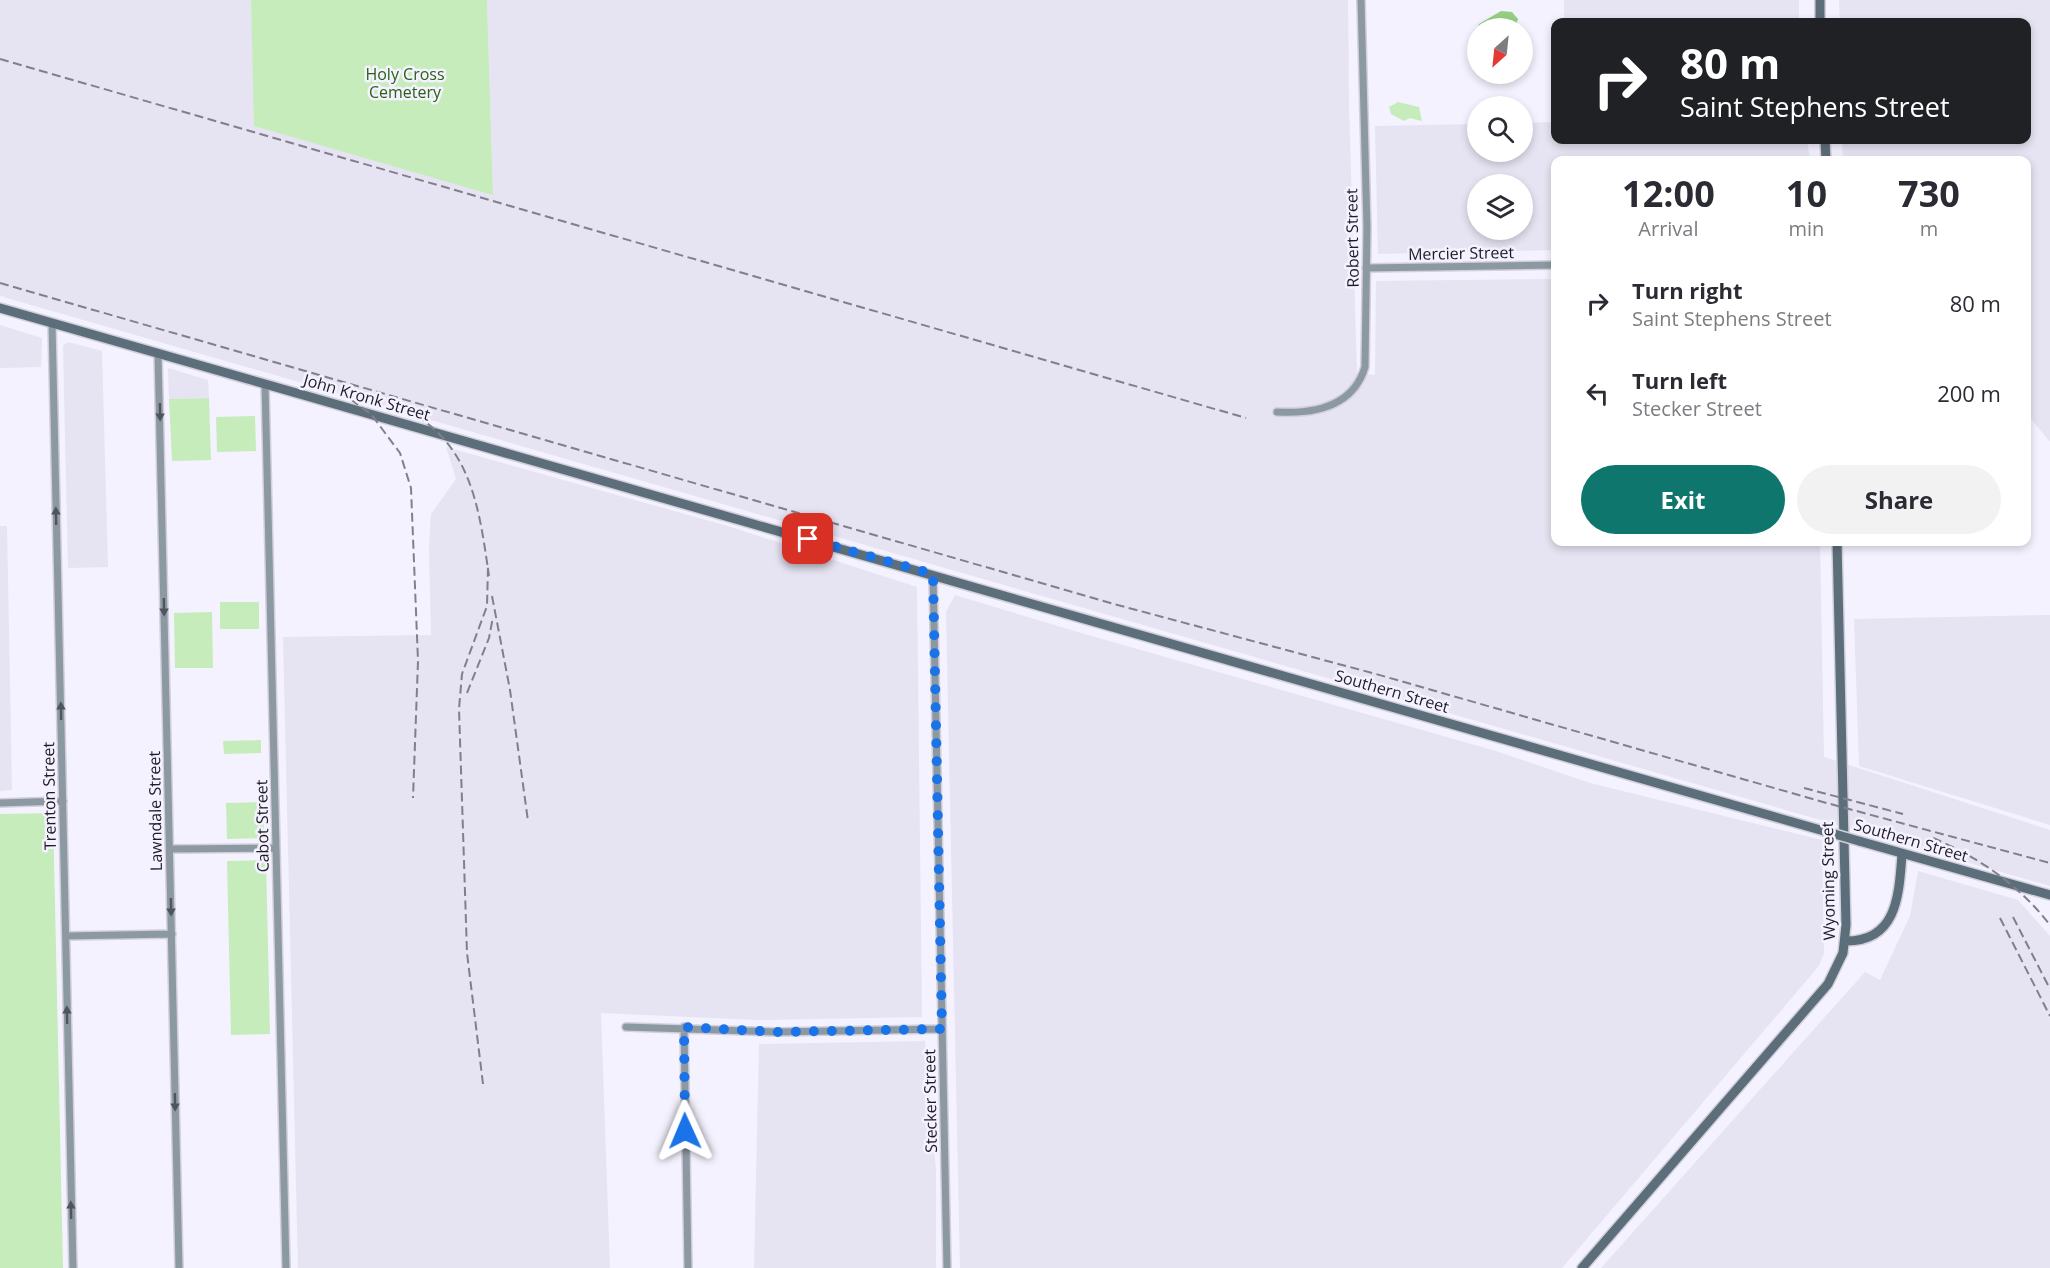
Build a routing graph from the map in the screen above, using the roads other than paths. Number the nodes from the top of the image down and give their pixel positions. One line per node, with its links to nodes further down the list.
1 (1361, 0): 5 (street, Robert Street)
2 (1820, 0): 3 (street)
3 (1820, 18)
4 (1551, 265): 5 (street, Mercier Street)
5 (1366, 268): 10 (street, Robert Street)
6 (0, 308): 7 (street, John Kronk Street)
7 (52, 323): 8 (street, John Kronk Street); 14 (street, Trenton Street, one-way to 7)
8 (158, 353): 9 (street, John Kronk Street); 17 (street, Lawndale Street, one-way to 17)
9 (265, 384): 11 (street, John Kronk Street); 16 (street, Cabot Street)
10 (1277, 412)
11 (725, 516): 13 (street, Southern Street)
12 (1837, 546): 22 (street, Wyoming Street)
13 (933, 574): 18 (street, Southern Street, bridge); 25 (street, Stecker Street)
14 (63, 801): 15 (street); 21 (street, Trenton Street)
15 (0, 802)
16 (276, 848): 17 (street); 28 (street, Cabot Street)
17 (170, 849): 20 (street, Lawndale Street, one-way to 20)
18 (1902, 854): 19 (street, Southern Street); 22 (street)
19 (2050, 896)
20 (172, 933): 21 (street); 27 (street, Lawndale Street, one-way to 27)
21 (66, 936): 26 (street, Trenton Street, one-way to 21)
22 (1845, 941): 31 (street, Wyoming Street)
23 (626, 1027): 24 (street)
24 (684, 1027): 25 (street); 29 (street)
25 (942, 1029): 30 (street, Stecker Street)
26 (73, 1268)
27 (179, 1268)
28 (286, 1268)
29 (688, 1268)
30 (947, 1268)
31 (1582, 1268)

